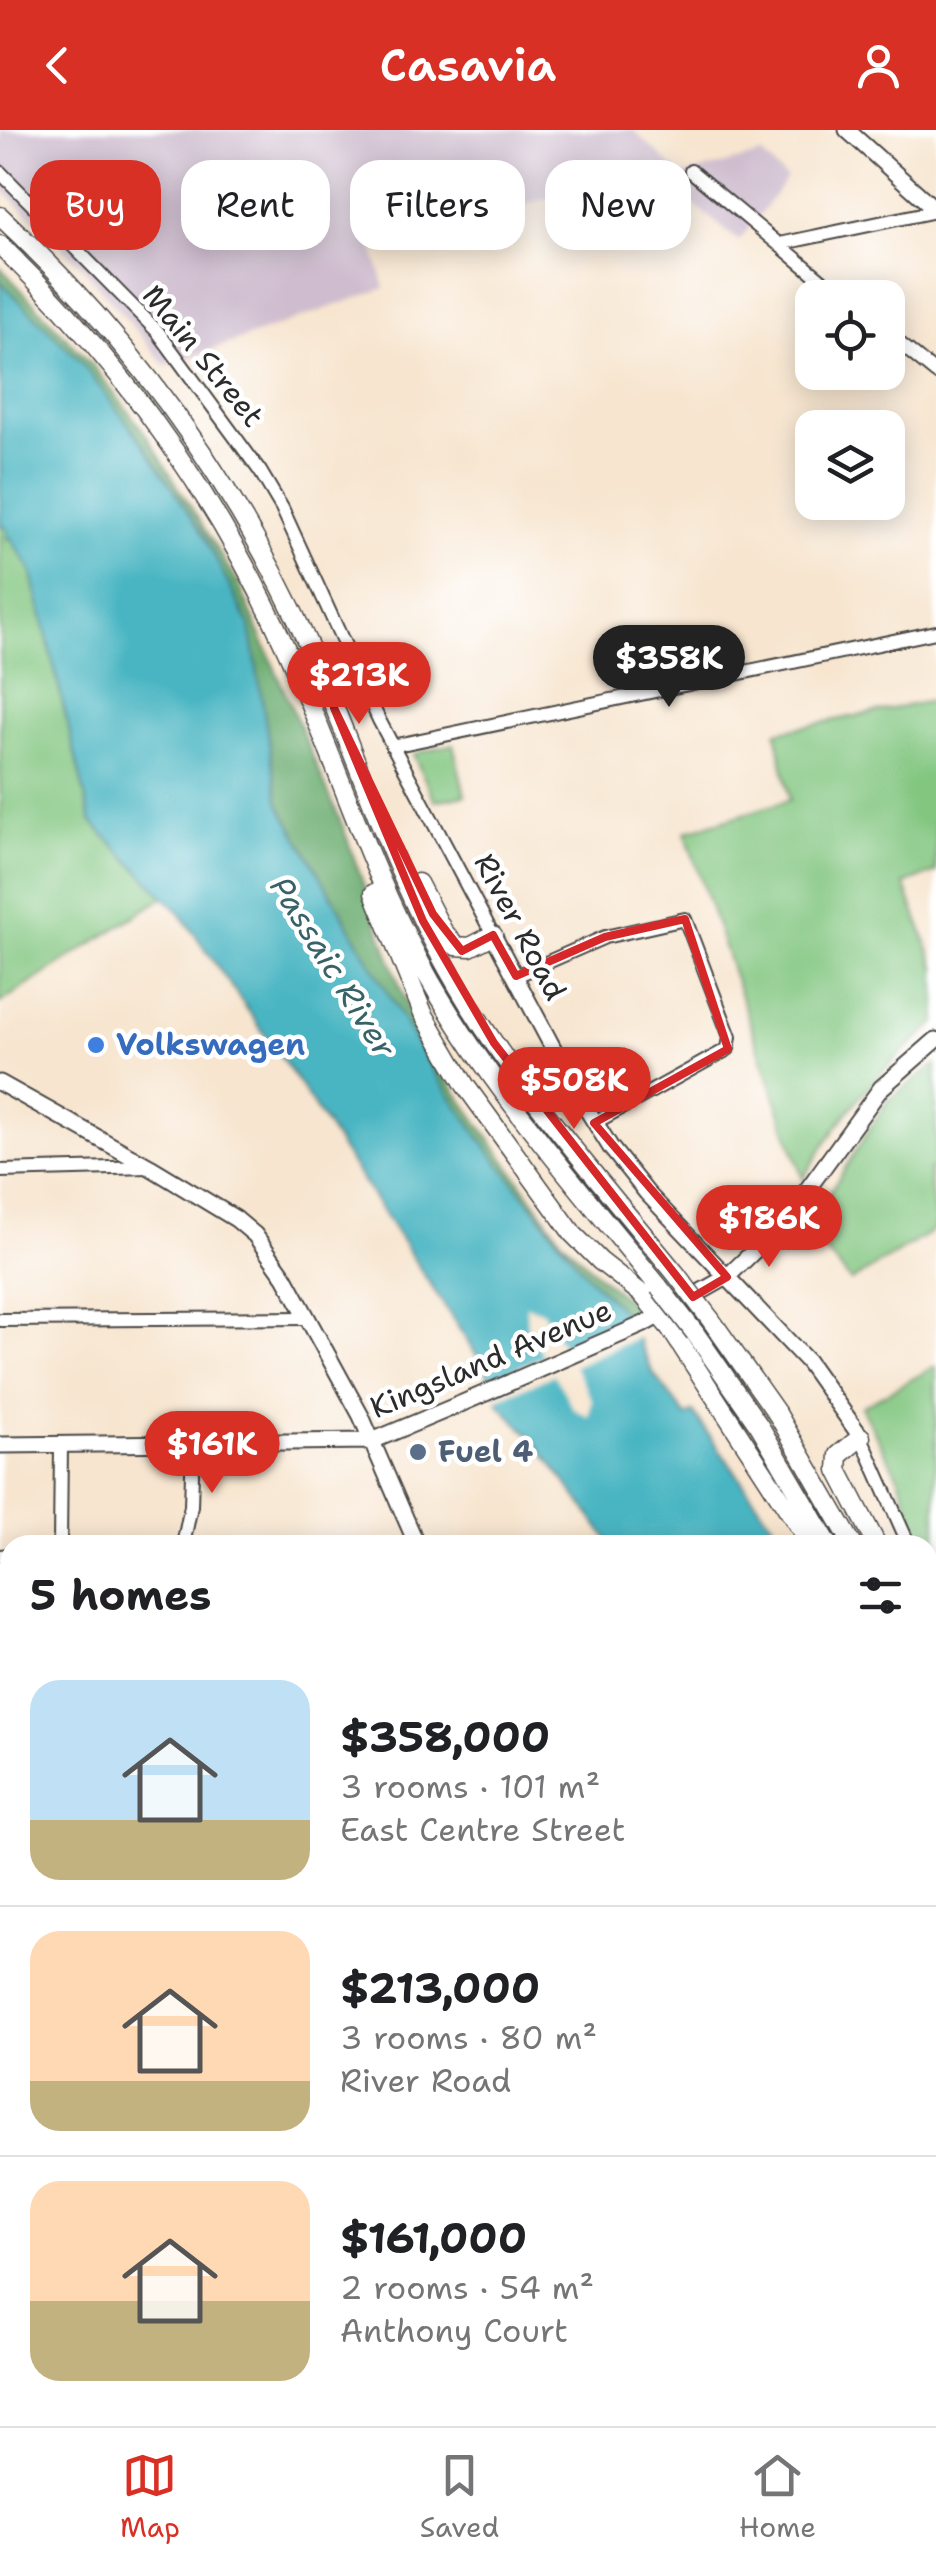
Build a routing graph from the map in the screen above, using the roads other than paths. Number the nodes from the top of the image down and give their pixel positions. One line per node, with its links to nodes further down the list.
1 (847, 130): 4 (main road)
2 (691, 171): 7 (street)
3 (0, 172): 13 (street, Main Street)
4 (936, 210): 7 (street)
5 (0, 216): 15 (highway)
6 (0, 244): 17 (highway)
7 (780, 244): 8 (street)
8 (822, 280)
9 (905, 348): 11 (street)
10 (936, 355): 11 (street)
11 (919, 359): 12 (street)
12 (936, 373)
13 (274, 493): 16 (street, River Road)
14 (936, 632): 16 (street)
15 (334, 708): 18 (highway); 39 (highway, bridge)
16 (392, 746): 18 (street, River Road)
17 (359, 826): 27 (highway); 38 (highway, bridge)
18 (493, 936): 19 (main road, River Road)
19 (516, 976): 22 (main road, River Road); 22 (street)
20 (936, 1040): 25 (main road, Kingsland Avenue)
21 (0, 1083): 23 (main road)
22 (594, 1122): 25 (main road, River Road)
23 (150, 1167): 24 (street); 26 (main road)
24 (0, 1170)
25 (727, 1276): 27 (main road, Kingsland Avenue); 29 (main road, River Road)
26 (308, 1318): 28 (street); 31 (main road)
27 (652, 1319): 31 (main road, Kingsland Avenue); 37 (highway)
28 (0, 1320)
29 (861, 1437): 40 (highway); 41 (street, River Road)
30 (192, 1441): 31 (main road, Kingsland Avenue); 33 (main road, Kingsland Avenue); 35 (street)
31 (372, 1441): 36 (main road)
32 (0, 1445): 33 (main road, Kingsland Avenue)
33 (62, 1445): 34 (street)
34 (60, 1535)
35 (185, 1535)
36 (412, 1535)
37 (804, 1535)
38 (823, 1535)
39 (847, 1535)
40 (872, 1535)
41 (905, 1535)

